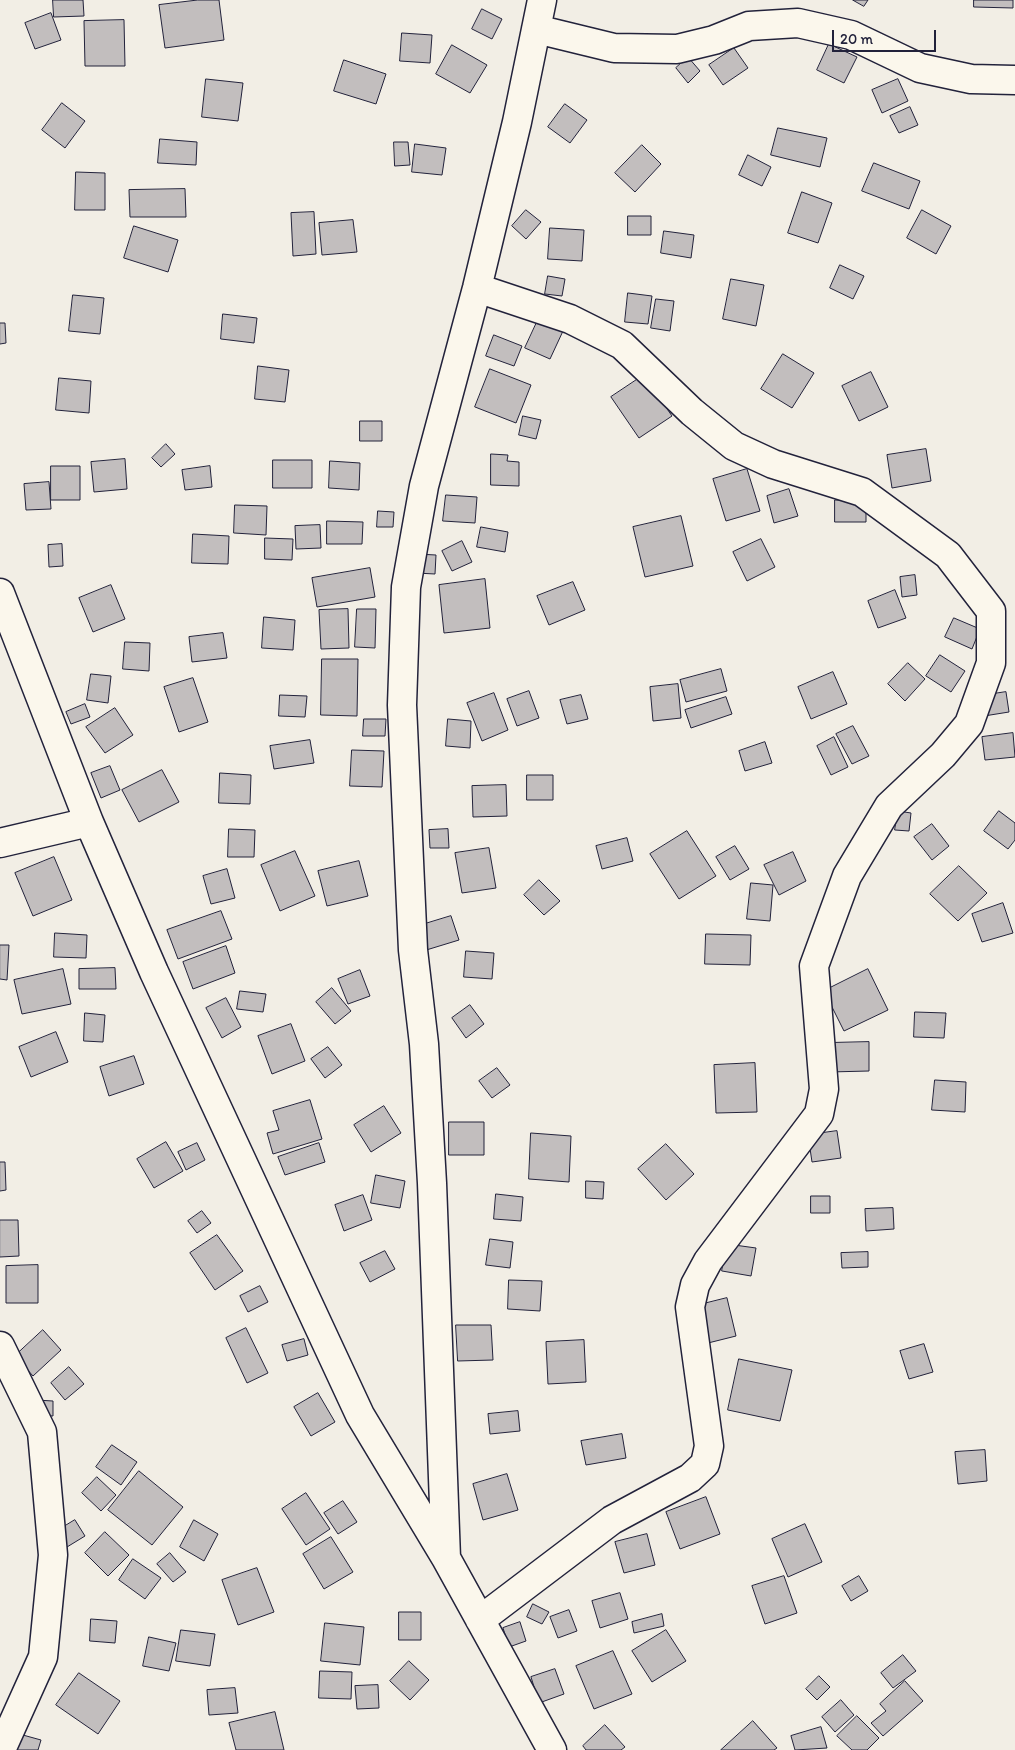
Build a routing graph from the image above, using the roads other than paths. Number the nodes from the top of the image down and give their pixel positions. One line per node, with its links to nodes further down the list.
1 (542, 0): 2 (street)
2 (536, 29): 3 (street); 4 (street)
3 (1015, 80)
4 (477, 288): 9 (street); 10 (street)
5 (0, 594): 6 (street)
6 (89, 822): 7 (street); 9 (street)
7 (0, 843)
8 (0, 1346): 11 (street)
9 (446, 1558): 10 (street)
10 (480, 1620): 12 (street)
11 (1, 1750)
12 (552, 1750)

